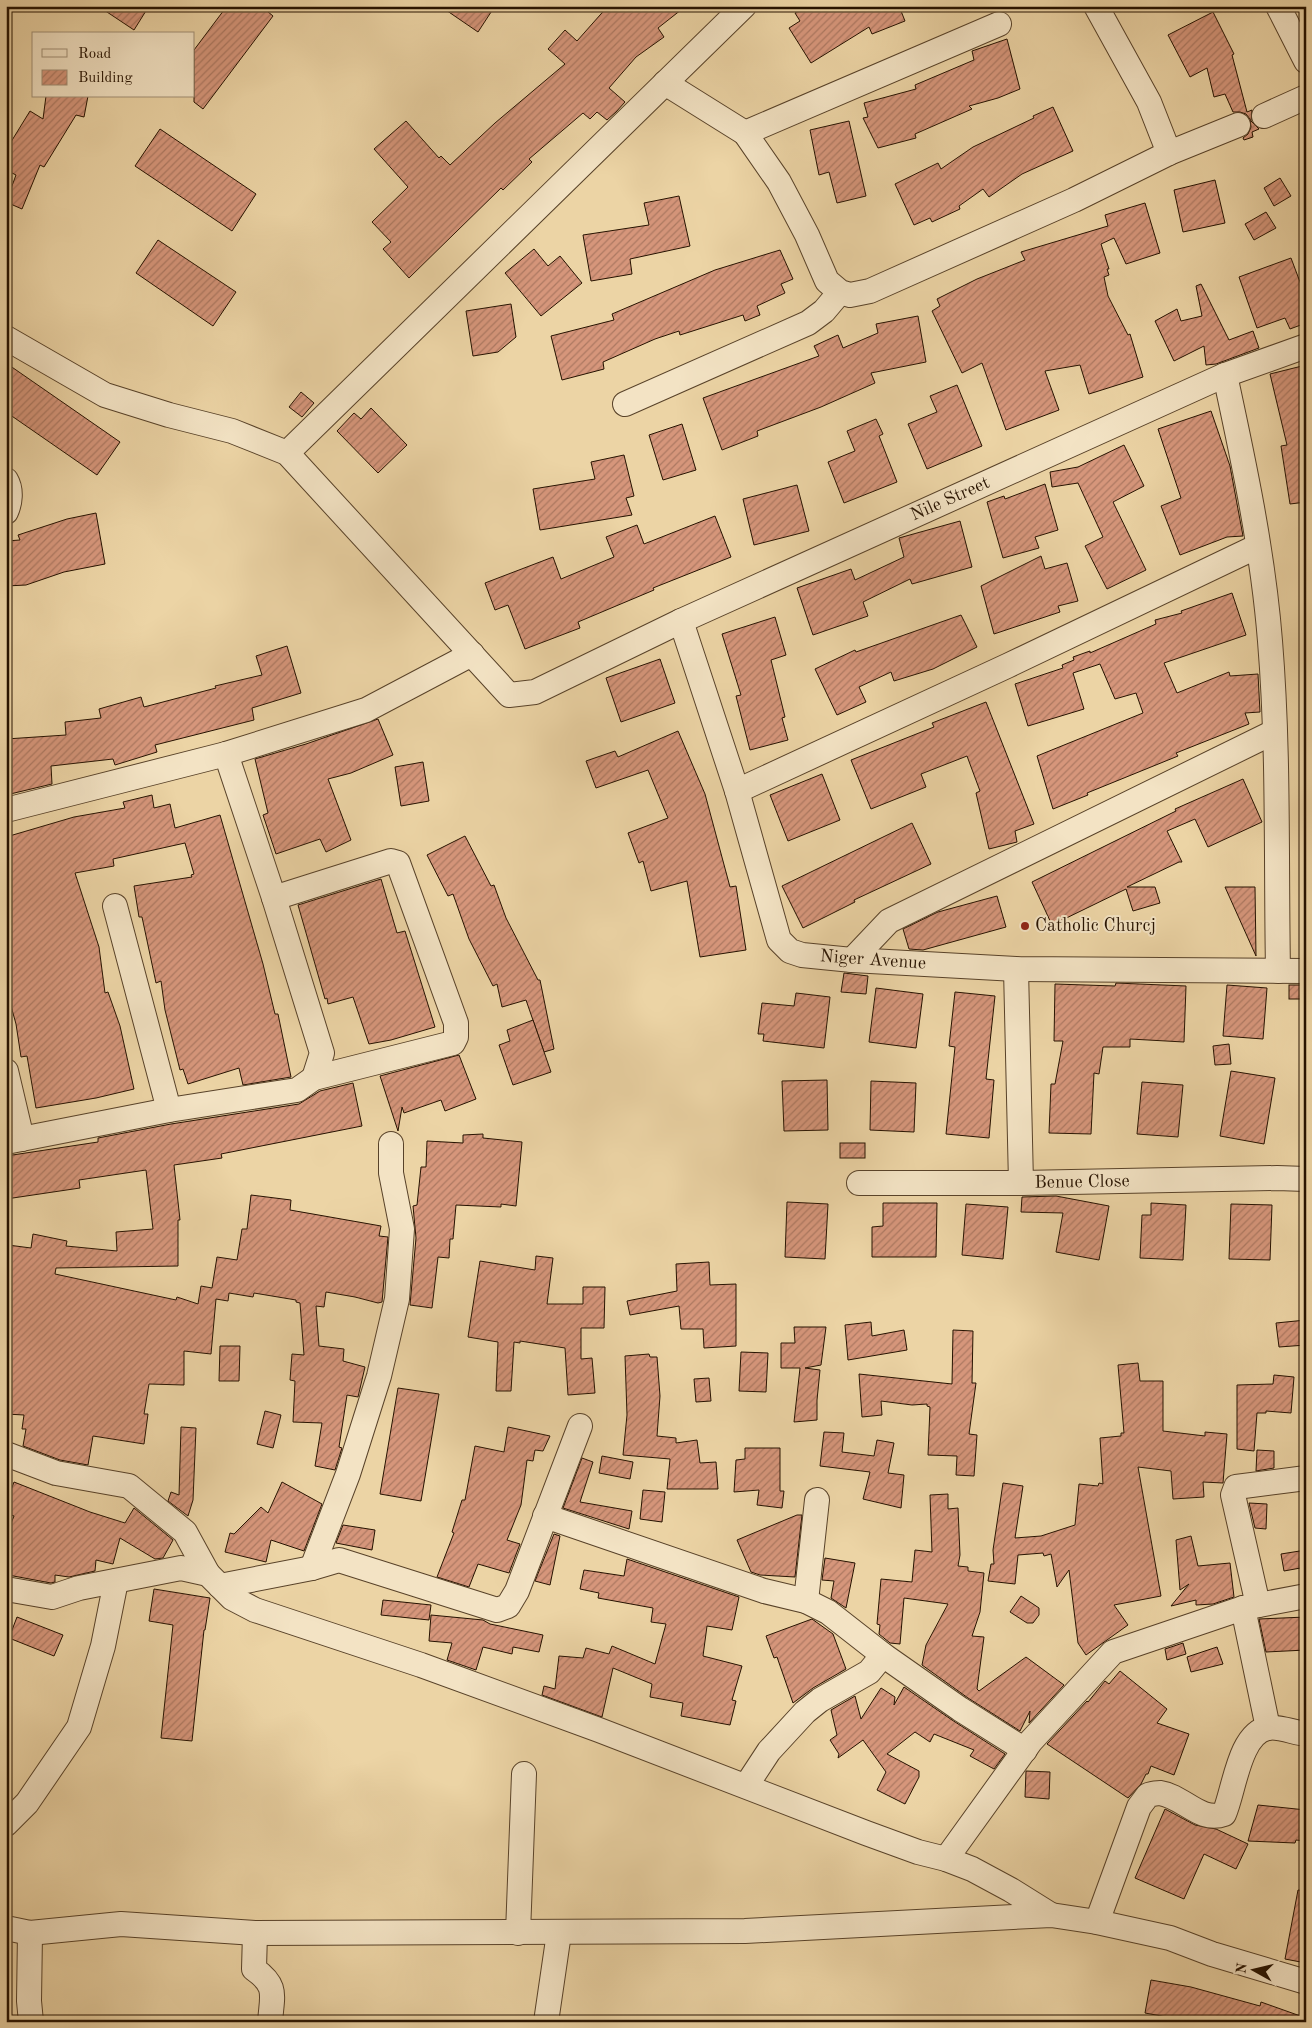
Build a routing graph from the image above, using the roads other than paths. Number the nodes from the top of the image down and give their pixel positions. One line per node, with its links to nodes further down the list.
1 (744, 6): 6 (street)
2 (1096, 6): 11 (street)
3 (1278, 6): 5 (street)
4 (999, 24): 10 (street)
5 (1306, 61)
6 (665, 83): 10 (street); 17 (street)
7 (1306, 97): 8 (street)
8 (1264, 116)
9 (1238, 125): 11 (street)
10 (745, 133): 12 (street)
11 (1169, 153): 12 (street)
12 (840, 292): 16 (street)
13 (6, 338): 17 (street)
14 (1306, 346): 15 (street, Nile Street)
15 (1225, 375): 20 (street); 21 (street, Nile Street)
16 (625, 404)
17 (287, 453): 22 (street)
18 (6, 480): 19 (street)
19 (6, 512)
20 (1258, 546): 23 (street); 25 (street)
21 (681, 621): 22 (street, Nile Street); 25 (street, Niger Avenue)
22 (472, 654): 24 (street)
23 (1274, 732): 29 (street); 31 (street)
24 (226, 754): 26 (street); 27 (street)
25 (737, 791): 29 (street, Niger Avenue)
26 (6, 810)
27 (274, 898): 34 (street); 34 (street)
28 (115, 906): 35 (street)
29 (852, 960): 30 (street, Niger Avenue)
30 (1016, 969): 31 (street, Niger Avenue); 40 (street)
31 (1278, 971): 32 (street, Niger Avenue)
32 (1306, 971)
33 (6, 1071): 36 (street)
34 (314, 1078): 35 (street)
35 (169, 1110): 36 (street)
36 (14, 1141)
37 (390, 1144): 46 (street)
38 (1306, 1179): 40 (street, Benue Close)
39 (859, 1183): 40 (street, Benue Close)
40 (1021, 1183)
41 (580, 1426): 45 (street)
42 (6, 1454): 47 (street)
43 (1306, 1478): 52 (street)
44 (817, 1500): 51 (street)
45 (545, 1516): 46 (street); 51 (street)
46 (312, 1568): 47 (street)
47 (214, 1580): 48 (street); 58 (street)
48 (116, 1581): 49 (street); 59 (street)
49 (6, 1589)
50 (1306, 1596): 52 (street)
51 (806, 1601): 53 (street)
52 (1250, 1606): 54 (street); 56 (street)
53 (883, 1655): 56 (street); 58 (street)
54 (1268, 1728): 55 (street); 62 (street)
55 (1306, 1734)
56 (1025, 1750): 60 (street)
57 (524, 1774): 66 (street)
58 (746, 1786): 60 (street)
59 (6, 1824)
60 (946, 1859): 61 (street)
61 (1051, 1915): 62 (street); 67 (street)
62 (1097, 1922): 68 (street)
63 (6, 1928): 64 (street)
64 (30, 1933): 65 (street); 69 (street)
65 (255, 1933): 66 (street); 70 (street)
66 (518, 1933): 67 (street)
67 (559, 1933): 71 (street)
68 (1306, 1982)
69 (31, 2022)
70 (270, 2022)
71 (546, 2022)

